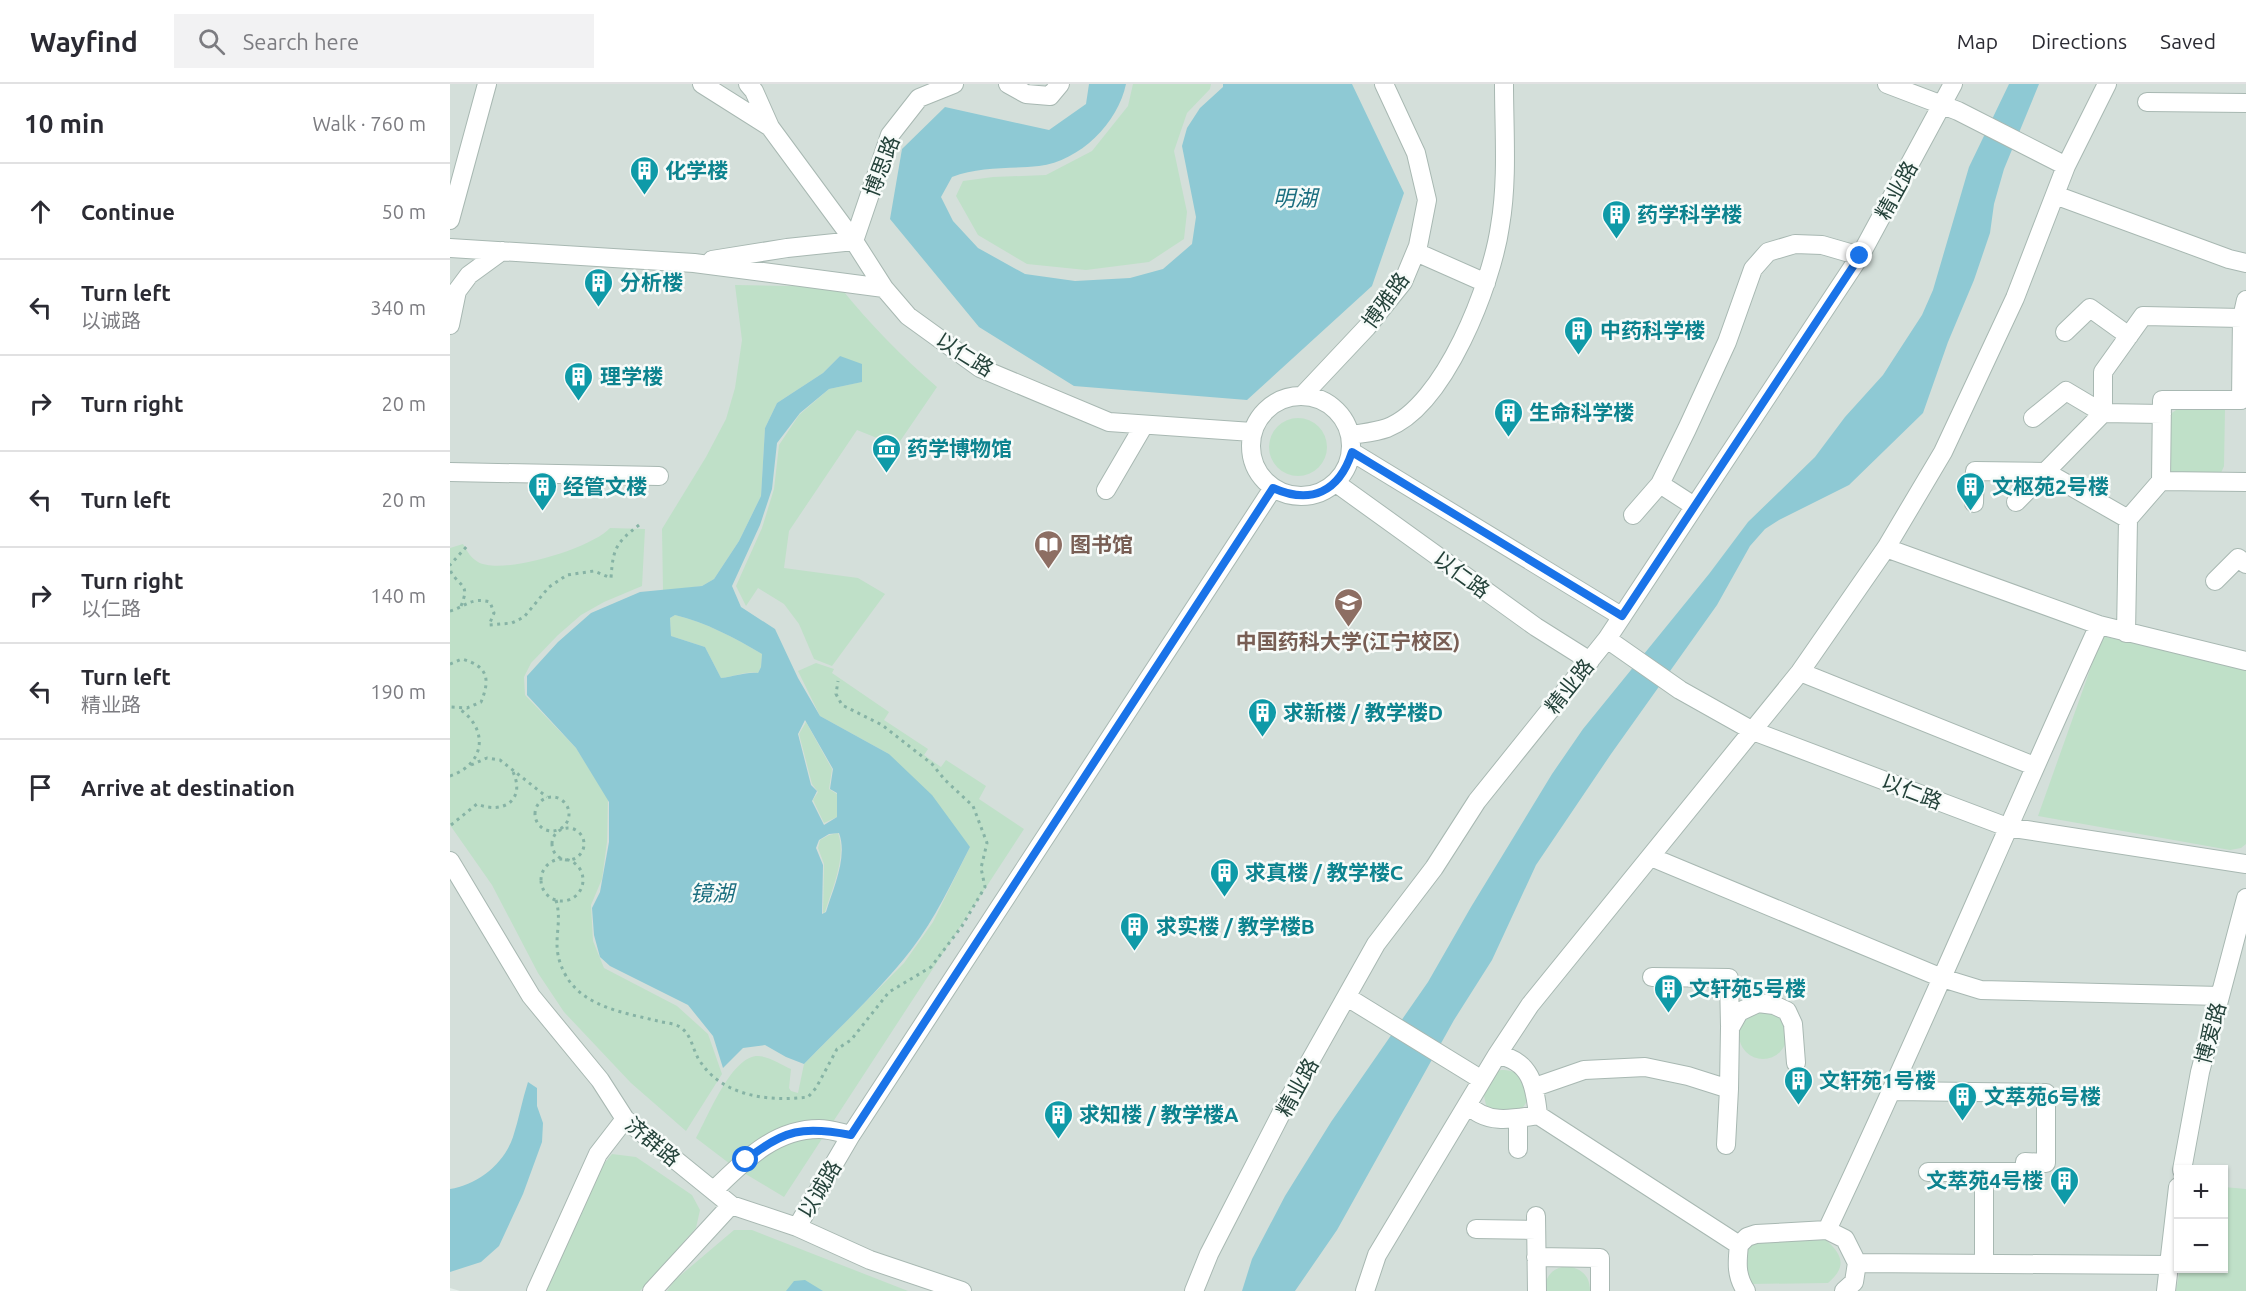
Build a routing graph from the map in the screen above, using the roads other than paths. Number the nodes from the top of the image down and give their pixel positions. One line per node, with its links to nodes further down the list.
1 (487, 84): 18 (street)
2 (702, 84): 15 (street, 以仁路)
3 (954, 84): 19 (street, 博思路)
4 (1008, 84): 5 (street)
5 (1060, 84)
6 (1384, 84): 22 (street, 博雅路)
7 (1504, 84): 26 (street)
8 (1887, 84): 14 (street)
9 (1953, 84): 14 (street, 精业路)
10 (2107, 84): 16 (street)
11 (753, 86): 15 (street, 以仁路)
12 (2147, 102): 13 (street)
13 (2246, 103)
14 (1950, 108): 16 (street); 23 (street, 精业路)
15 (770, 127): 19 (street, 以仁路)
16 (2066, 166): 17 (street)
17 (2055, 195): 25 (street); 54 (street)
18 (450, 220)
19 (854, 242): 24 (street); 27 (street, 以仁路)
20 (450, 248): 21 (street)
21 (502, 251): 24 (street); 29 (street)
22 (1416, 252): 26 (street); 33 (street, 博雅路)
23 (1860, 256): 46 (street); 51 (street, 精业路)
24 (694, 263): 27 (street)
25 (2246, 263)
26 (1486, 282): 39 (street)
27 (884, 288): 37 (street, 以仁路)
28 (2244, 309): 31 (street); 32 (street)
29 (450, 325)
30 (2065, 332): 31 (street)
31 (2128, 336): 34 (street)
32 (2244, 361): 35 (street)
33 (1303, 395): 38 (street); 39 (street)
34 (2103, 413): 35 (street); 36 (street); 41 (street)
35 (2162, 414): 43 (street)
36 (2033, 418)
37 (1144, 424): 38 (street, 以仁路); 48 (street)
38 (1252, 432): 47 (street)
39 (1352, 444): 45 (street); 57 (street)
40 (450, 472): 42 (street)
41 (2046, 472): 49 (street); 50 (street); 53 (street)
42 (659, 476)
43 (2161, 480): 44 (street); 53 (street)
44 (2246, 482)
45 (1336, 483): 47 (street); 61 (street, 以仁路)
46 (1660, 484): 51 (street); 52 (street)
47 (1273, 488): 86 (street, 以诚路)
48 (1106, 490)
49 (2016, 502)
50 (1974, 503)
51 (1694, 506): 57 (street, 精业路)
52 (1633, 515)
53 (2127, 519): 59 (street)
54 (1886, 548): 58 (street); 63 (street)
55 (2246, 564): 56 (street)
56 (2215, 581)
57 (1622, 616): 60 (street, 精业路)
58 (2099, 625): 59 (street); 65 (street)
59 (2126, 633): 62 (street)
60 (1607, 639): 61 (street, 精业路); 64 (street, 以仁路)
61 (1590, 661): 74 (street, 精业路)
62 (2246, 662)
63 (1800, 672): 64 (street); 65 (street)
64 (1753, 731): 66 (street, 以仁路); 67 (street)
65 (2034, 766): 66 (street)
66 (2007, 827): 69 (street, 以仁路); 72 (street)
67 (1650, 857): 72 (street); 76 (street)
68 (450, 861): 85 (street, 济群路)
69 (2246, 864)
70 (2246, 898): 73 (street, 博爱路)
71 (1652, 977): 75 (street)
72 (1942, 978): 73 (street); 81 (street)
73 (2220, 996): 89 (street, 博爱路)
74 (1347, 997): 78 (street); 106 (street, 精业路)
75 (1730, 1028): 77 (street); 80 (street)
76 (1497, 1055): 78 (street); 79 (street)
77 (1796, 1063)
78 (1482, 1080): 82 (street)
79 (1535, 1087): 80 (street); 83 (street)
80 (1729, 1089): 87 (street)
81 (1893, 1091): 91 (street); 97 (street)
82 (1468, 1104): 84 (street); 107 (street)
83 (1538, 1115): 84 (street); 98 (street)
84 (1518, 1118): 88 (street)
85 (625, 1119): 92 (street, 济群路); 103 (street)
86 (851, 1135): 92 (street); 95 (street, 以诚路)
87 (1726, 1145)
88 (1518, 1149)
89 (2183, 1165)
90 (1928, 1172): 91 (street)
91 (1984, 1172): 101 (street)
92 (714, 1190): 93 (street, 济群路)
93 (731, 1205): 95 (street, 济群路); 104 (street)
94 (2175, 1219): 102 (street)
95 (797, 1227): 105 (street, 济群路)
96 (1476, 1229): 99 (street)
97 (1827, 1230): 98 (street); 100 (street)
98 (1738, 1245): 110 (street)
99 (1536, 1257): 108 (street); 109 (street)
100 (1857, 1263): 101 (street); 111 (street)
101 (1984, 1264): 102 (street)
102 (2171, 1265): 112 (street)
103 (536, 1291)
104 (652, 1291)
105 (963, 1291)
106 (1194, 1291)
107 (1365, 1291)
108 (1537, 1291)
109 (1600, 1291)
110 (1746, 1291)
111 (1844, 1291)
112 (2166, 1291)

